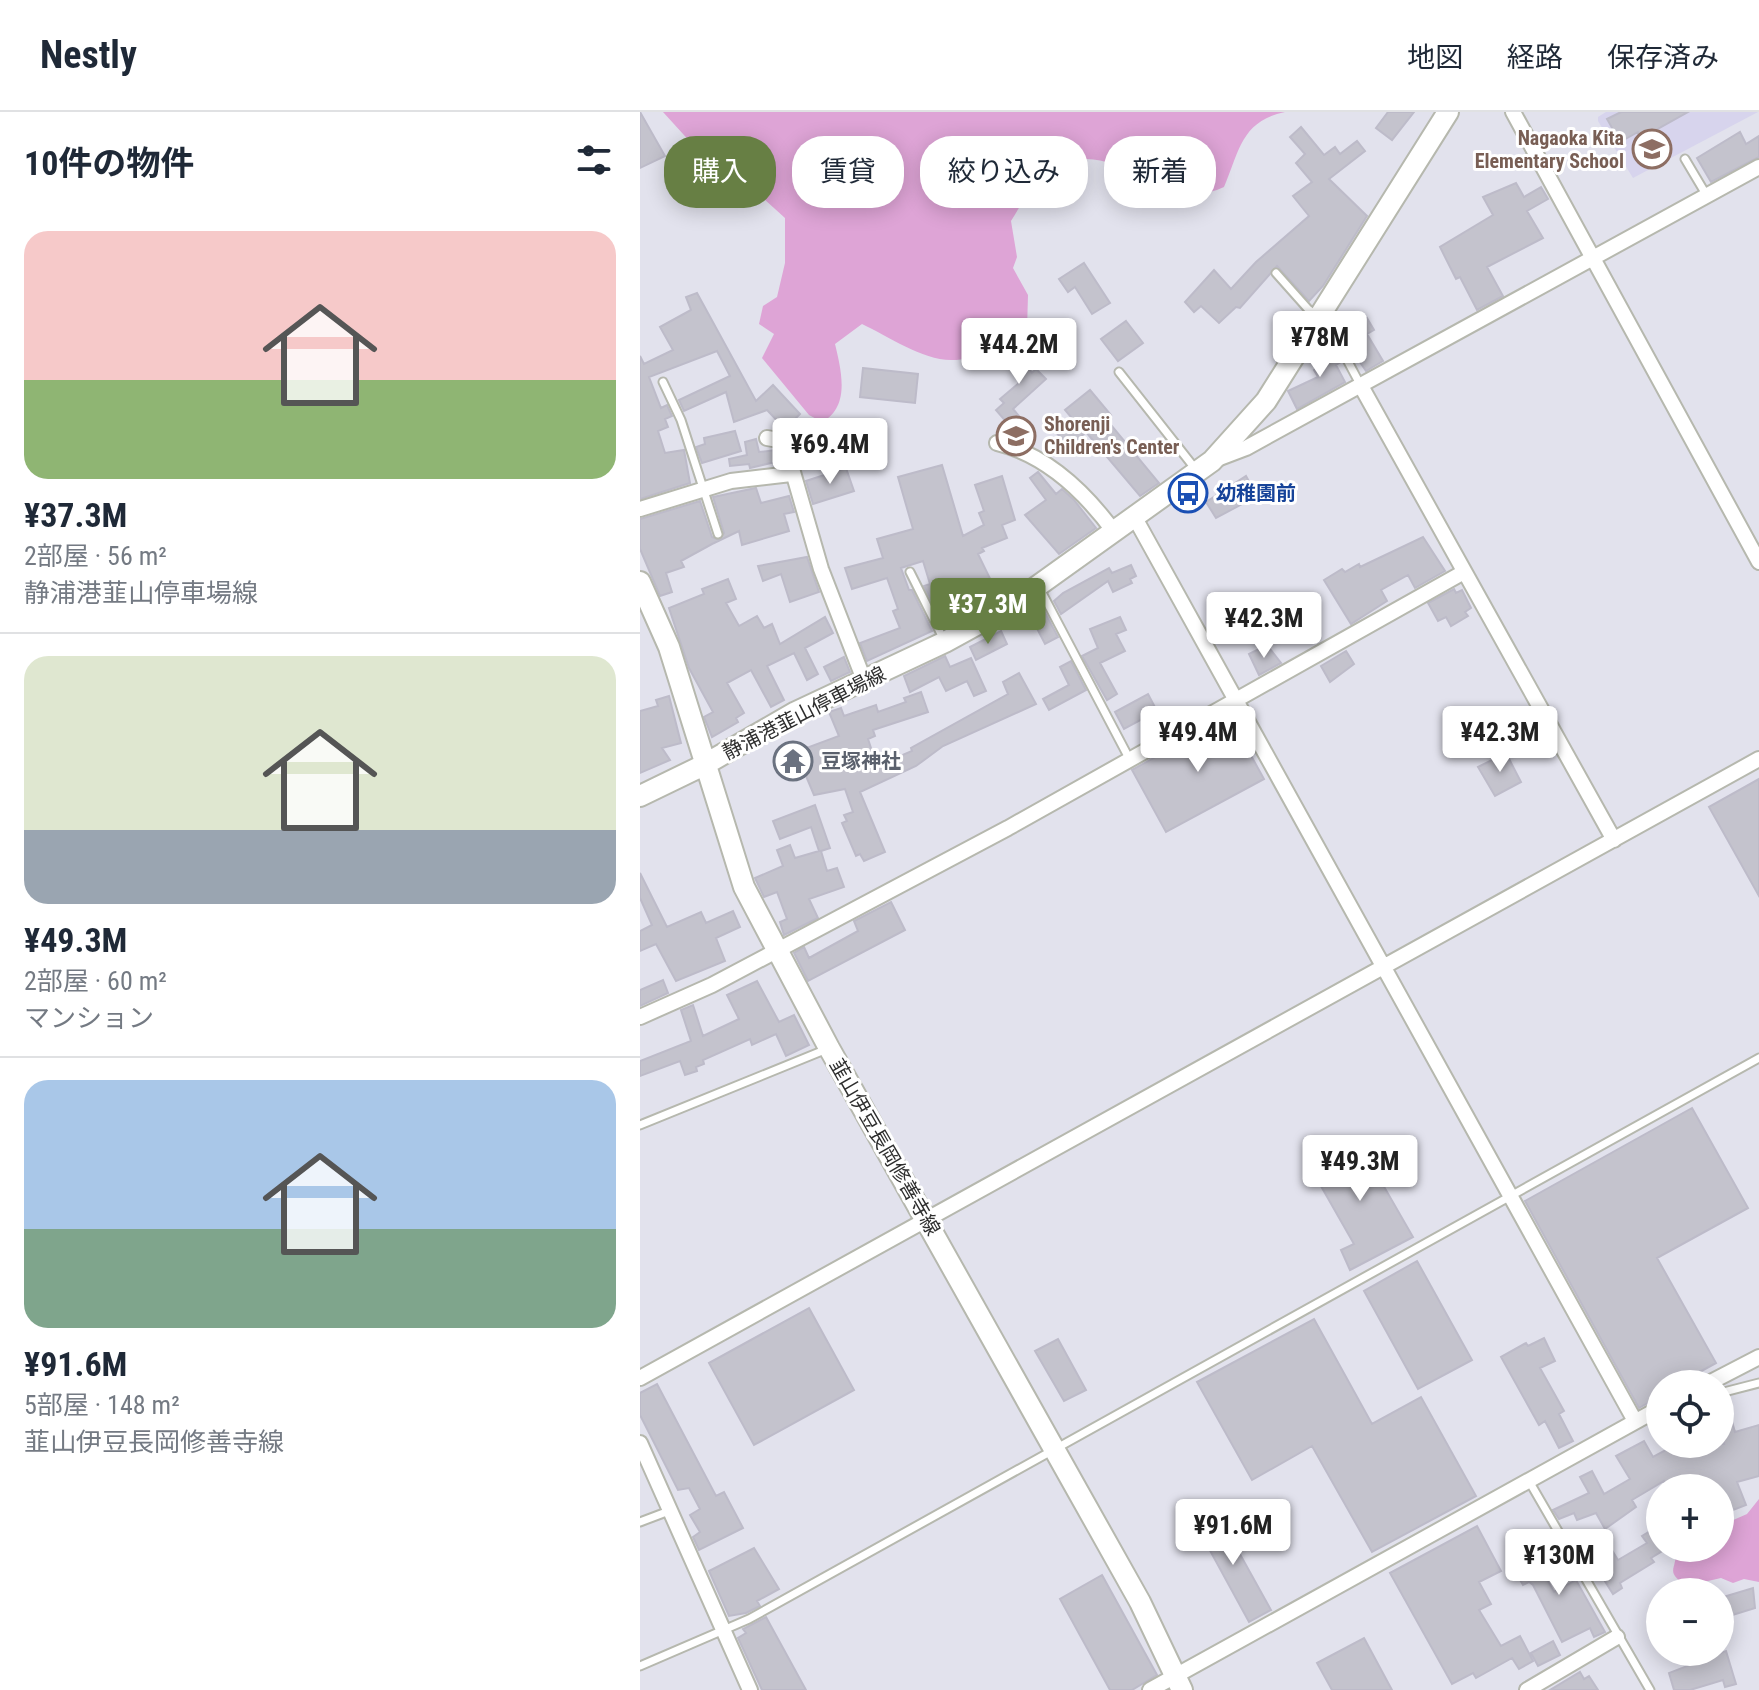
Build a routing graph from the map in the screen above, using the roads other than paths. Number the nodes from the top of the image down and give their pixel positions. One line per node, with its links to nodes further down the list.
1 (1448, 112): 8 (main road, 静浦港韮山停車場線)
2 (1513, 112): 6 (street)
3 (1685, 159): 5 (lane)
4 (1759, 167): 5 (street)
5 (1707, 196): 6 (street)
6 (1592, 259): 11 (street); 21 (street)
7 (1276, 273): 8 (lane)
8 (1319, 316): 11 (lane); 14 (main road, 静浦港韮山停車場線)
9 (1119, 372): 14 (lane)
10 (663, 382): 16 (lane)
11 (1361, 386): 14 (street); 23 (street)
12 (767, 438): 15 (street)
13 (997, 443): 19 (street)
14 (1205, 467): 18 (main road, 静浦港韮山停車場線)
15 (791, 474): 16 (street); 27 (street)
16 (704, 490): 17 (street); 20 (lane)
17 (640, 509)
18 (1135, 518): 19 (main road, 静浦港韮山停車場線); 28 (street)
19 (1115, 533): 25 (main road, 静浦港韮山停車場線)
20 (718, 534)
21 (1759, 562)
22 (910, 572): 26 (lane)
23 (1464, 572): 28 (street); 33 (street)
24 (640, 582): 31 (main road, 韮山伊豆長岡修善寺線)
25 (1038, 586): 26 (main road, 静浦港韮山停車場線); 30 (lane)
26 (945, 642): 27 (main road, 静浦港韮山停車場線)
27 (864, 680): 31 (main road, 静浦港韮山停車場線)
28 (1235, 700): 30 (street); 35 (street)
29 (1759, 759): 33 (street)
30 (1130, 760): 34 (street)
31 (704, 765): 32 (main road, 静浦港韮山停車場線); 34 (main road, 韮山伊豆長岡修善寺線)
32 (640, 796)
33 (1614, 840): 35 (street)
34 (776, 952): 36 (street); 37 (main road, 韮山伊豆長岡修善寺線)
35 (1384, 968): 40 (street); 41 (street)
36 (640, 1017)
37 (829, 1048): 39 (lane); 41 (main road, 韮山伊豆長岡修善寺線)
38 (1759, 1058): 40 (lane)
39 (640, 1125)
40 (1510, 1196): 49 (street); 51 (lane)
41 (928, 1219): 44 (street); 51 (main road, 韮山伊豆長岡修善寺線)
42 (1757, 1363): 43 (street)
43 (1734, 1373)
44 (640, 1378)
45 (1759, 1383): 46 (lane)
46 (1734, 1389)
47 (1646, 1416): 49 (street)
48 (1646, 1419): 49 (lane)
49 (1638, 1420): 52 (street)
50 (640, 1443): 53 (street)
51 (1056, 1450): 55 (lane); 58 (main road, 韮山伊豆長岡修善寺線)
52 (1528, 1479): 56 (lane); 58 (street)
53 (669, 1511): 54 (lane); 55 (street)
54 (640, 1522)
55 (722, 1632): 57 (lane); 59 (street)
56 (1617, 1637): 61 (street); 62 (lane)
57 (640, 1666)
58 (1180, 1682): 60 (street)
59 (750, 1690)
60 (1150, 1690)
61 (1527, 1690)
62 (1650, 1690)

